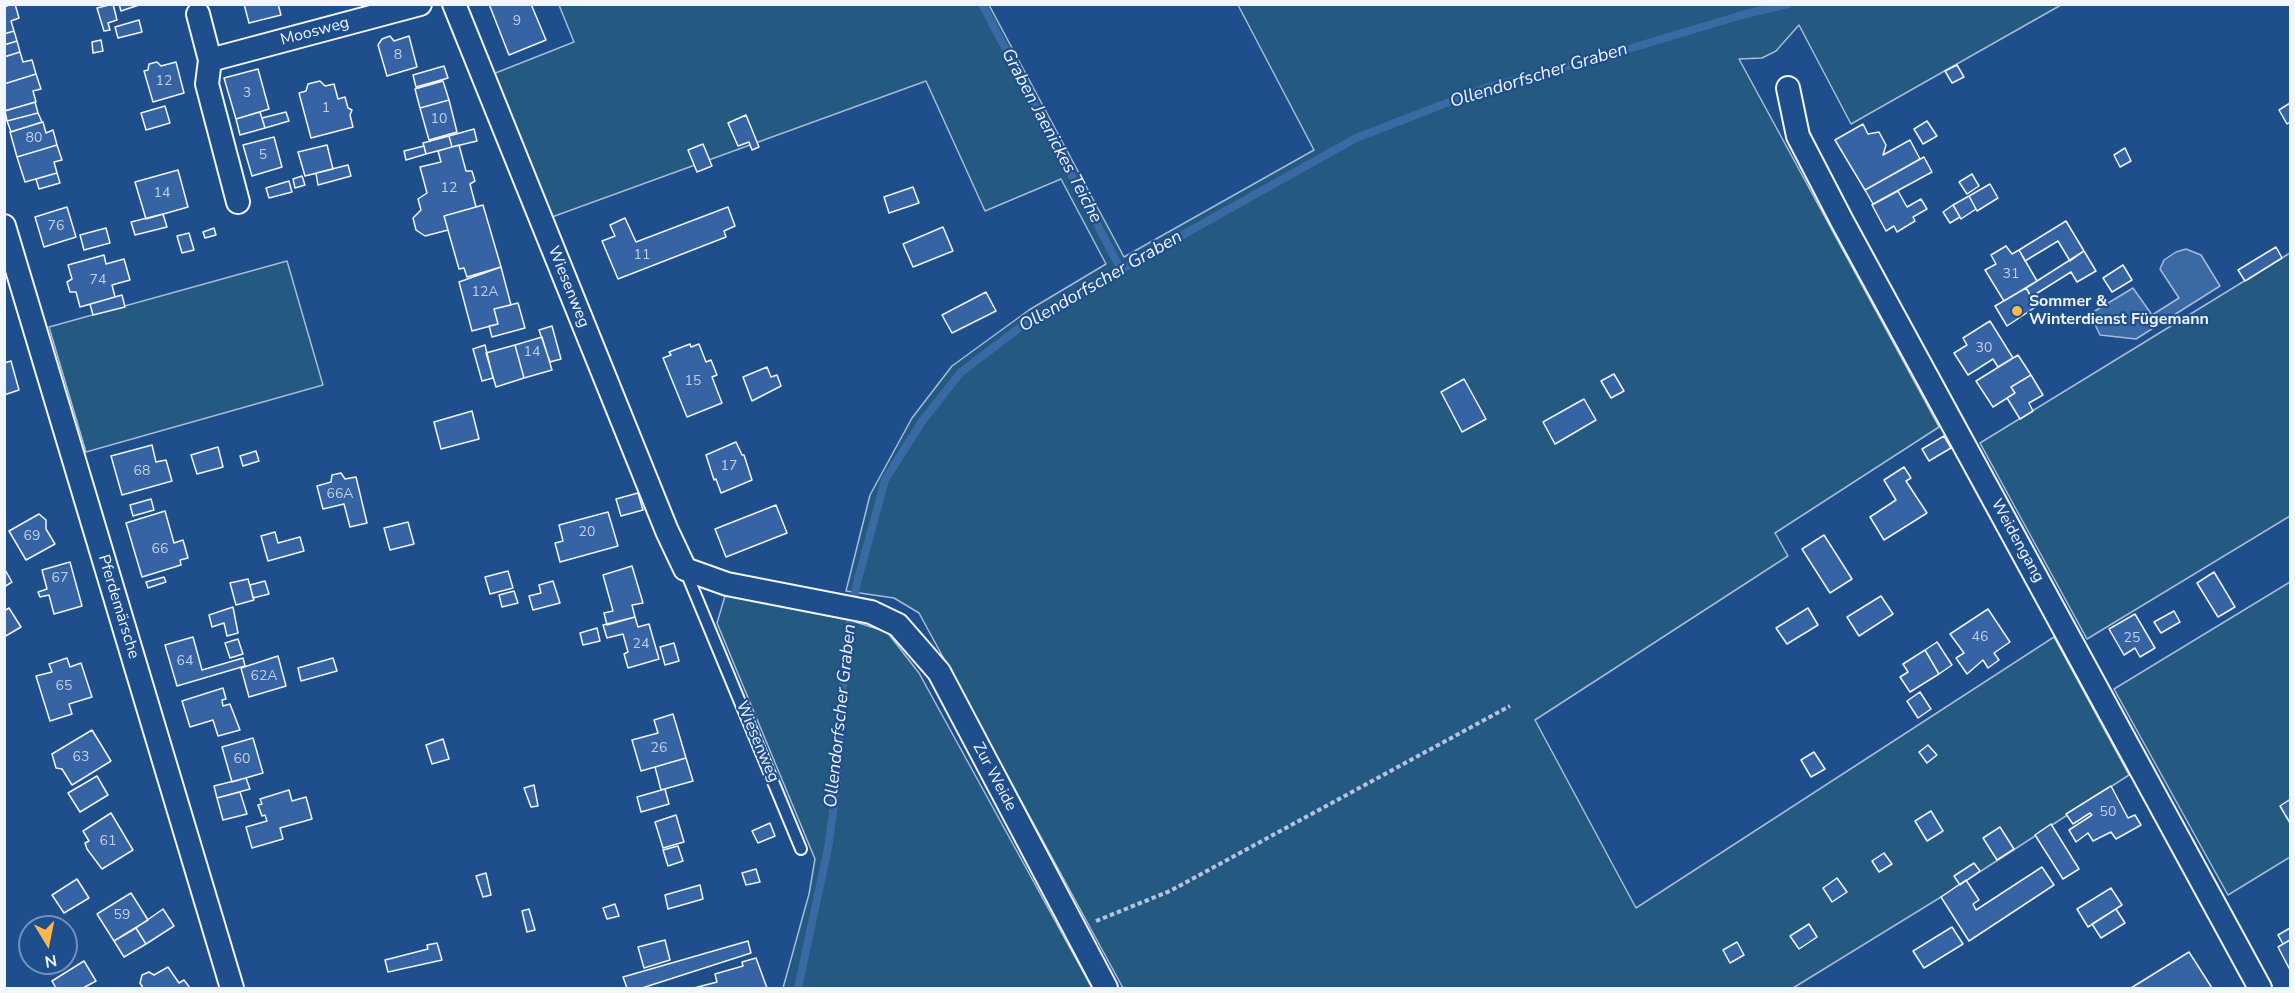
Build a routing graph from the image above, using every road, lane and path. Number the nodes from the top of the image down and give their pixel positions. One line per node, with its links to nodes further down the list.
1 (420, 4): 4 (street, Moosweg)
2 (454, 4): 8 (street, Wiesenweg)
3 (198, 14): 4 (street)
4 (210, 60): 6 (street)
5 (1788, 88): 14 (street, Weidengang)
6 (238, 202)
7 (4, 225): 12 (street, Pferdemärsche)
8 (685, 569): 10 (lane, Wiesenweg); 11 (street, Zur Weide)
9 (1510, 706): 11 (path)
10 (801, 849)
11 (1074, 930): 13 (street, Zur Weide)
12 (232, 988)
13 (1106, 988)
14 (2260, 988)

